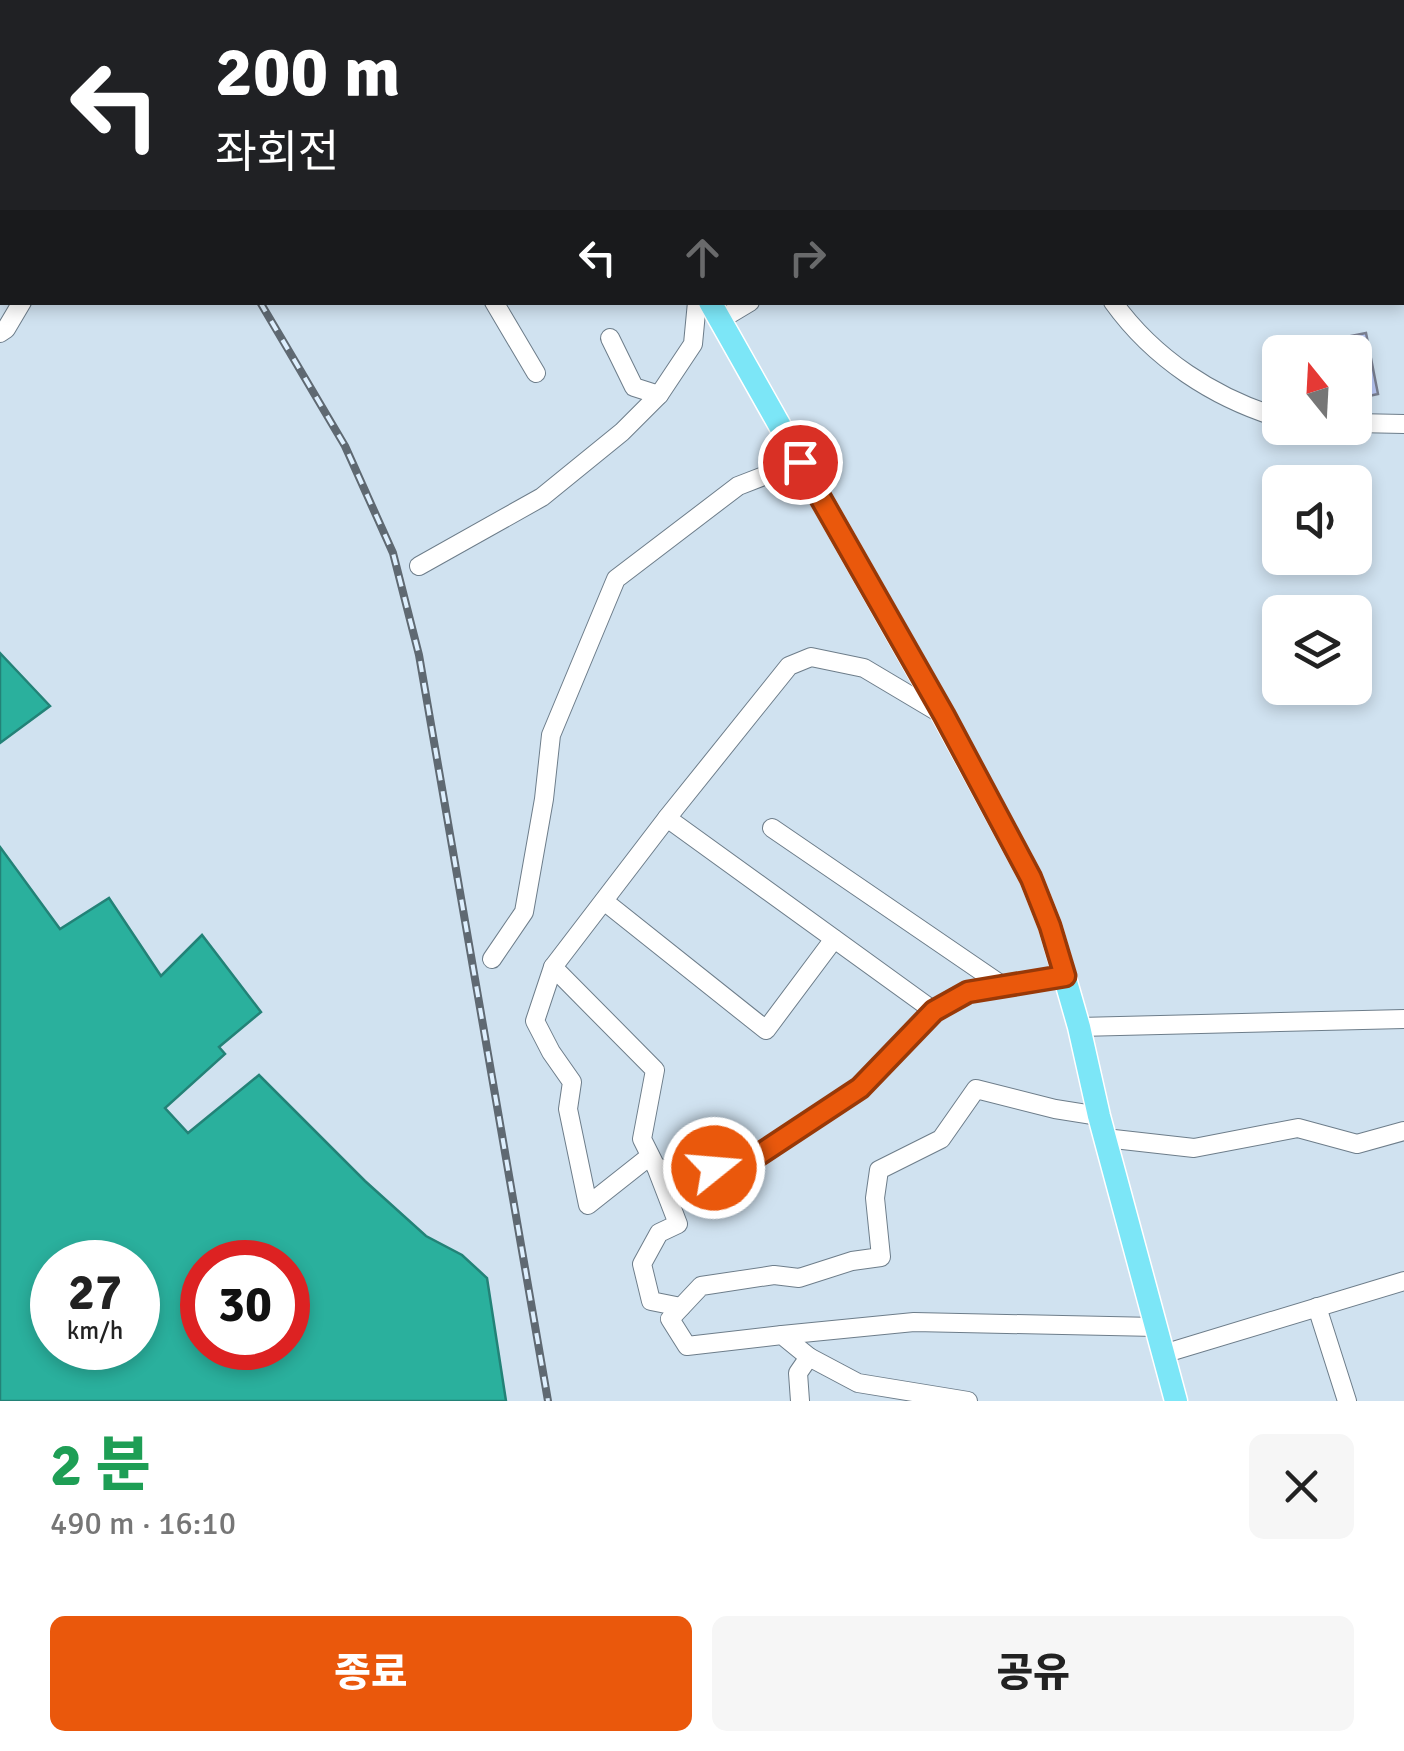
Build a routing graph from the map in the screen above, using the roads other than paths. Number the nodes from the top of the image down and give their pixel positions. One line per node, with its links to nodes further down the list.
1 (20, 305): 6 (street)
2 (496, 305): 8 (street)
3 (697, 305): 9 (street)
4 (1115, 305): 10 (street)
5 (715, 311): 13 (main road)
6 (0, 333)
7 (610, 338): 9 (street)
8 (536, 373)
9 (659, 395): 14 (street)
10 (1262, 412)
11 (1372, 423): 12 (street)
12 (1404, 424)
13 (800, 462): 15 (main road); 20 (street)
14 (419, 566)
15 (944, 715): 16 (street); 22 (main road)
16 (668, 818): 18 (street); 19 (street)
17 (772, 828): 23 (street)
18 (604, 901): 19 (street); 21 (street)
19 (834, 938): 24 (street)
20 (492, 959)
21 (553, 967): 29 (street); 29 (street)
22 (1065, 976): 23 (street); 26 (main road)
23 (1003, 986): 24 (street)
24 (934, 1011): 29 (street)
25 (1404, 1019): 26 (street)
26 (1079, 1027): 27 (main road)
27 (1102, 1127): 28 (street); 31 (street); 33 (main road)
28 (1404, 1131)
29 (653, 1162): 31 (street)
30 (1404, 1281): 32 (street)
31 (680, 1307): 34 (street)
32 (1317, 1308): 35 (street); 40 (street)
33 (1156, 1327): 34 (street); 35 (main road)
34 (782, 1335): 36 (street)
35 (1163, 1354): 39 (main road)
36 (810, 1357): 37 (street); 38 (street)
37 (800, 1401)
38 (968, 1401)
39 (1176, 1401)
40 (1346, 1401)

